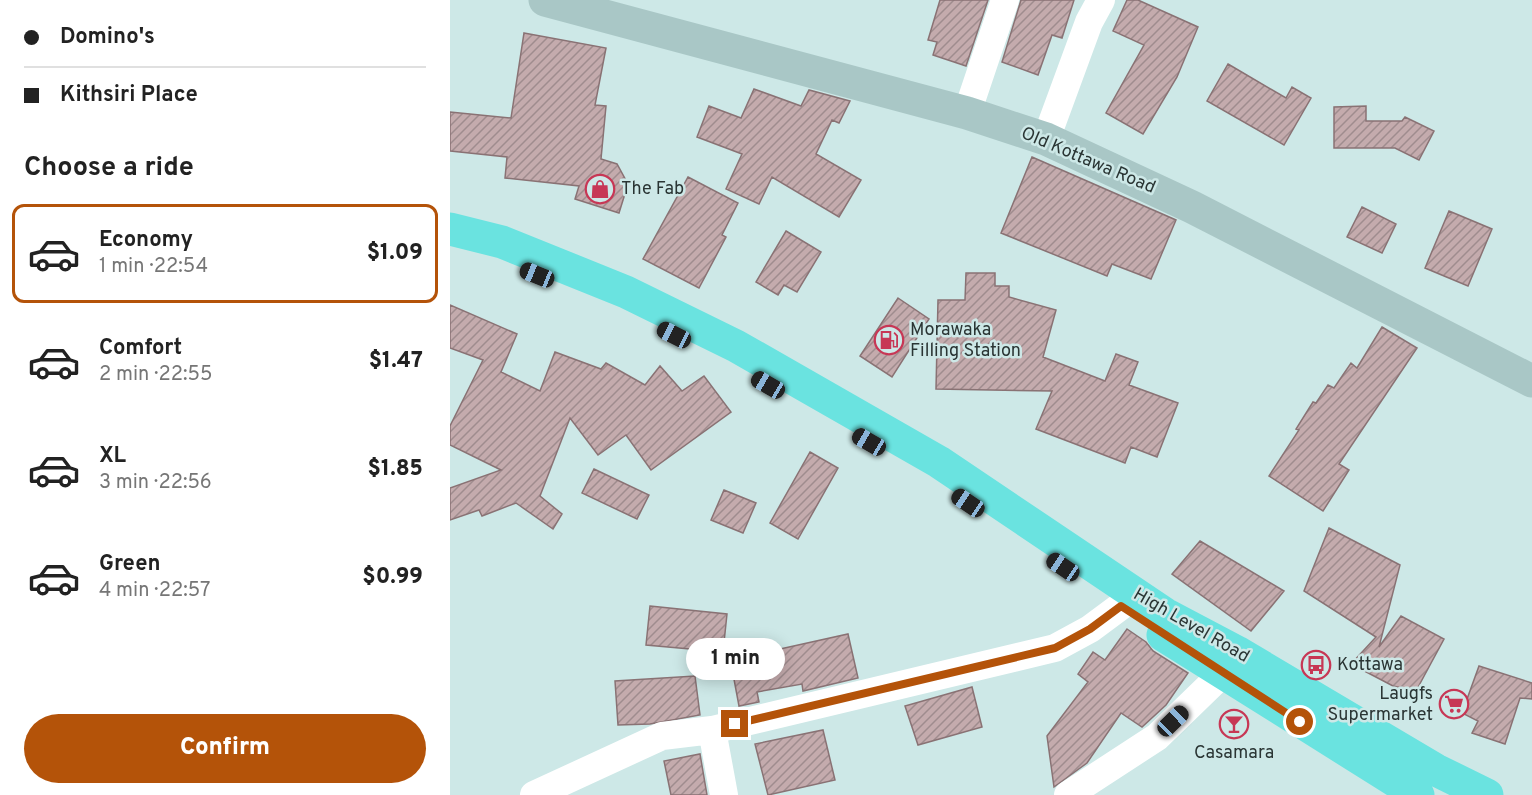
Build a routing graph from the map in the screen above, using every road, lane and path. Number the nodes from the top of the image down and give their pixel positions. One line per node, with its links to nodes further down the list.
1 (547, 0): 4 (street, Old Kottawa Road)
2 (1005, 0): 4 (street)
3 (1101, 0): 5 (street)
4 (968, 113): 5 (street, Old Kottawa Road)
5 (1046, 139): 8 (street, Old Kottawa Road)
6 (450, 229): 16 (highway, High Level Road)
7 (450, 248): 9 (highway, High Level Road)
8 (1532, 381)
9 (1121, 606): 10 (highway, High Level Road); 11 (street)
10 (1222, 674): 14 (street); 15 (highway, High Level Road)
11 (712, 730): 12 (street); 13 (street)
12 (534, 795)
13 (724, 795)
14 (1068, 795)
15 (1418, 795)
16 (1486, 795)

